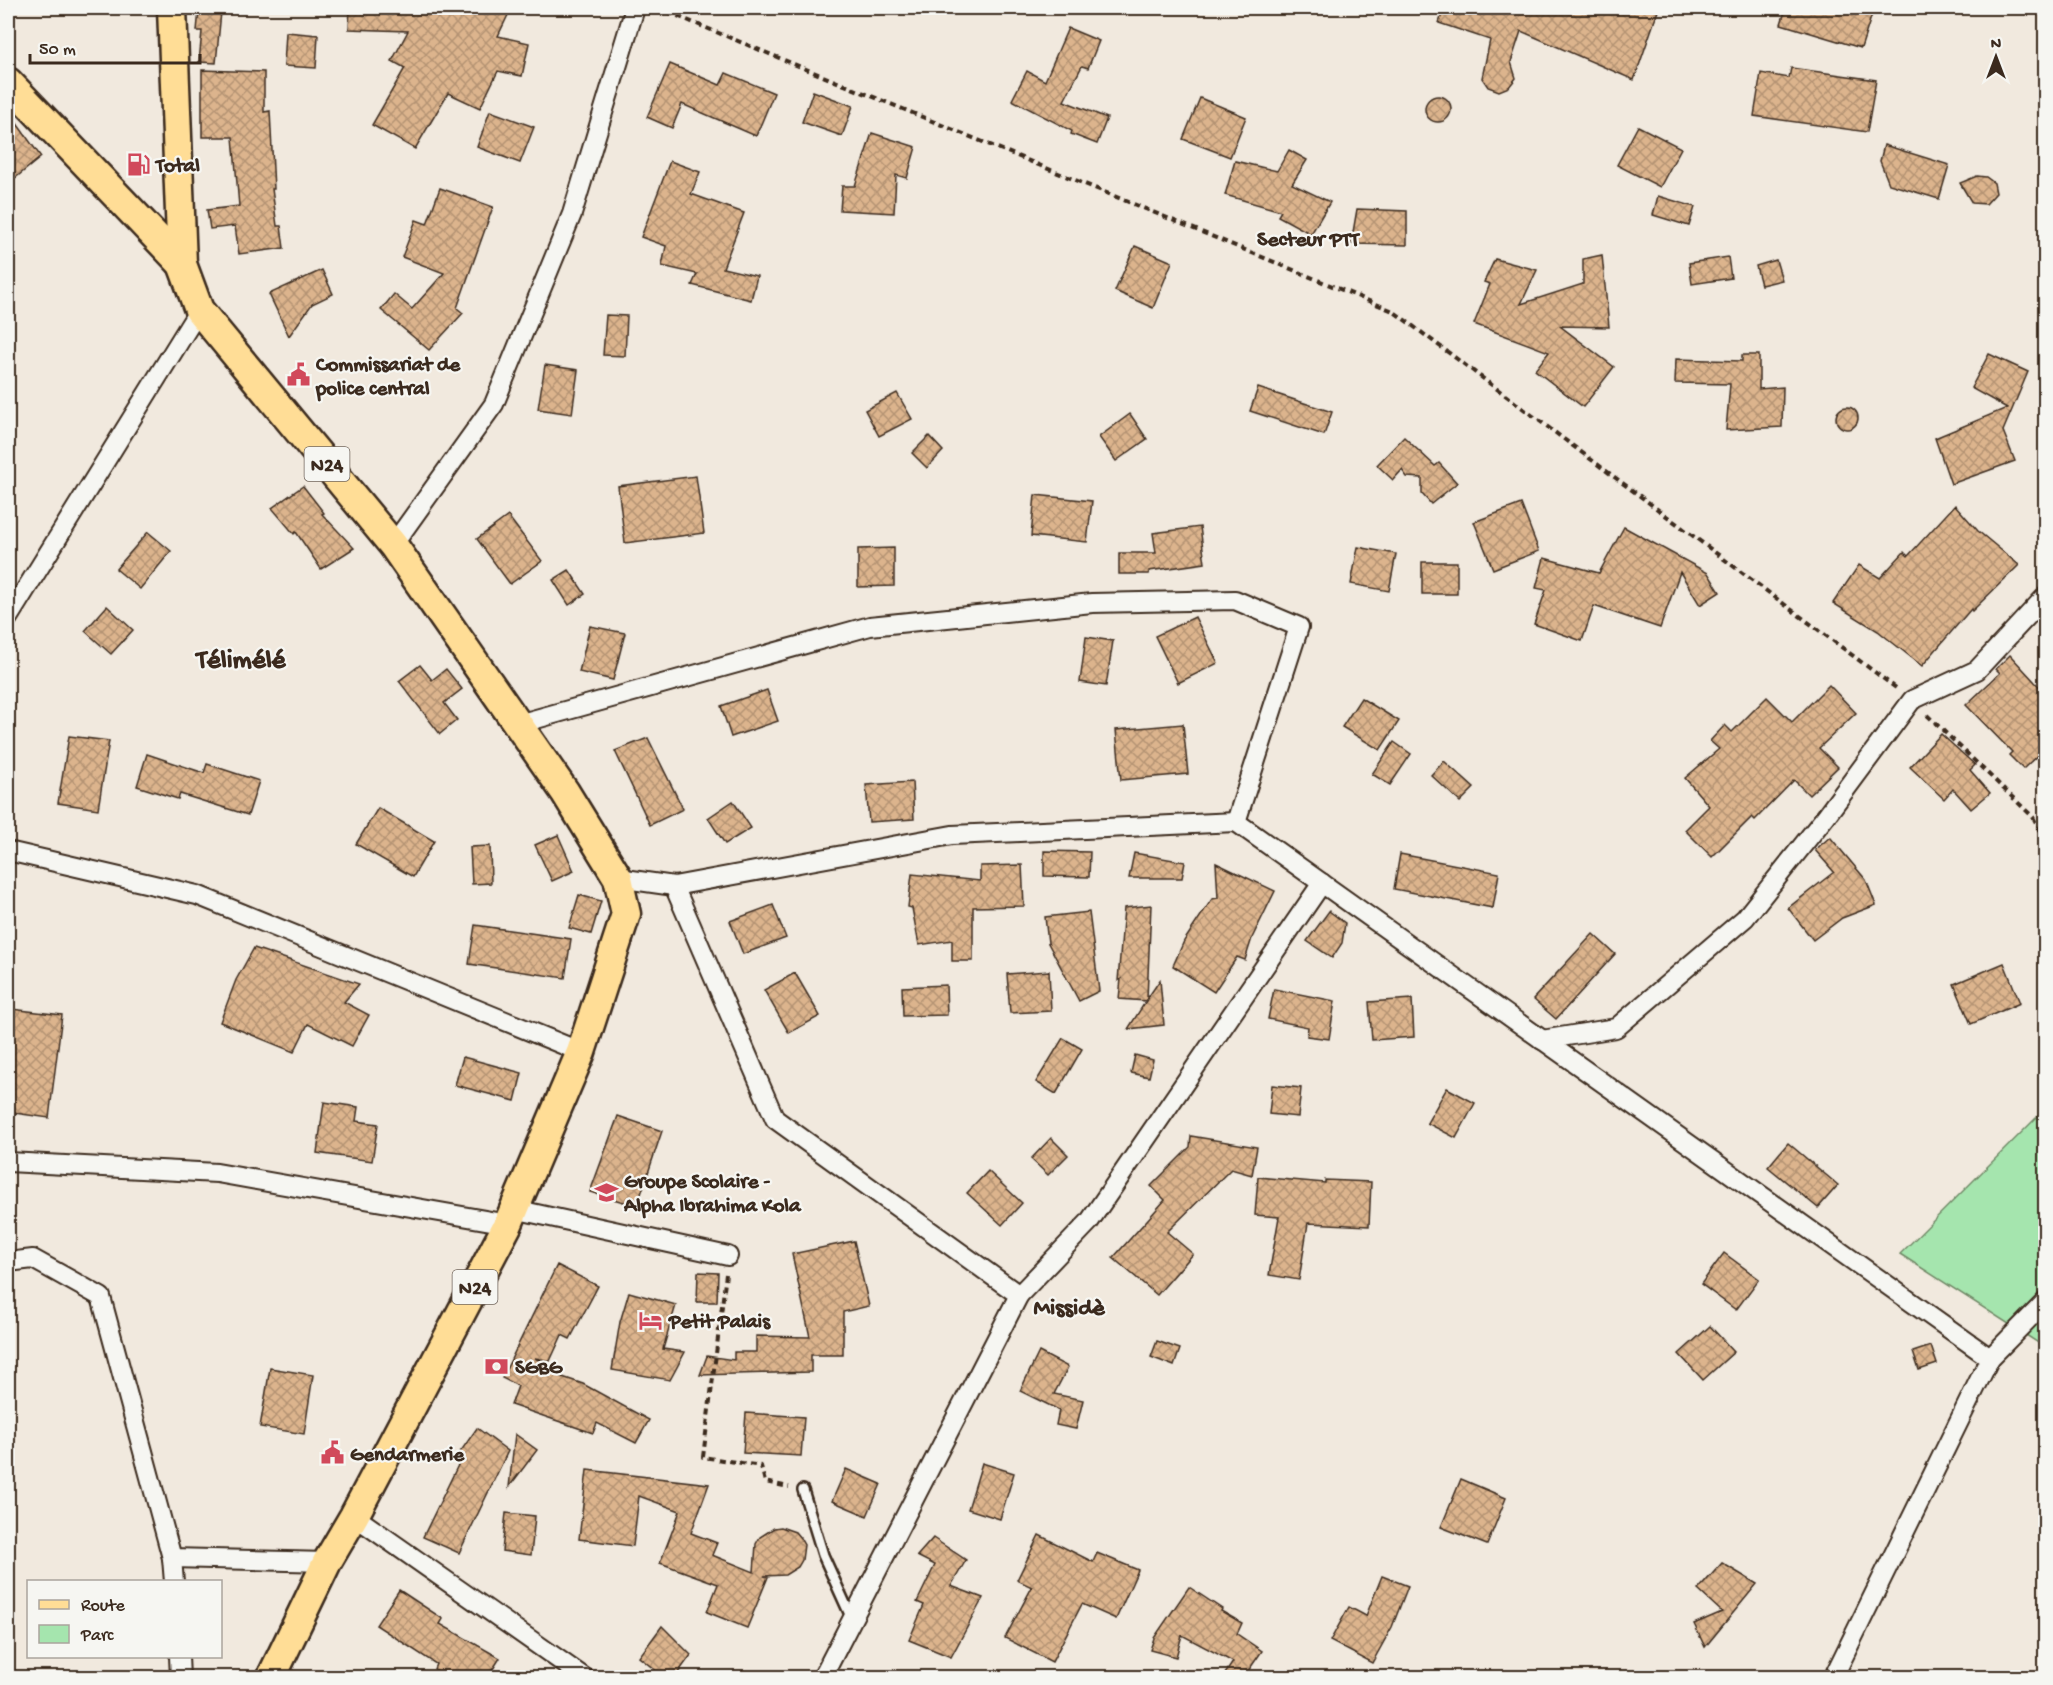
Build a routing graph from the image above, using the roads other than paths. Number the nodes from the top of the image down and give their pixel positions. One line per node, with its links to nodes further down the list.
1 (172, 8): 4 (main road, N24)
2 (635, 8): 6 (street)
3 (8, 82): 4 (main road)
4 (182, 264): 5 (main road, N24)
5 (199, 310): 6 (main road, N24); 8 (street)
6 (393, 545): 9 (main road, N24)
7 (2046, 596): 15 (street)
8 (8, 618)
9 (518, 724): 10 (street); 12 (main road, N24)
10 (1236, 822): 13 (street); 14 (street)
11 (8, 851): 16 (street)
12 (618, 878): 14 (street); 16 (main road, N24)
13 (1322, 883): 15 (street); 21 (street)
14 (675, 886): 21 (street)
15 (1542, 1040): 23 (street)
16 (581, 1052): 18 (main road, N24)
17 (8, 1162): 18 (street)
18 (511, 1216): 19 (street); 25 (main road, N24)
19 (728, 1256)
20 (8, 1262): 26 (street)
21 (1019, 1295): 29 (street)
22 (2046, 1301): 23 (street)
23 (1990, 1358): 35 (street)
24 (803, 1490): 29 (lane)
25 (354, 1516): 27 (main road, N24); 33 (street)
26 (172, 1558): 27 (street); 28 (street)
27 (327, 1562): 32 (main road, N24)
28 (174, 1580)
29 (852, 1619): 34 (street)
30 (179, 1658): 31 (street)
31 (180, 1677)
32 (271, 1677)
33 (585, 1677)
34 (822, 1677)
35 (1833, 1677)

